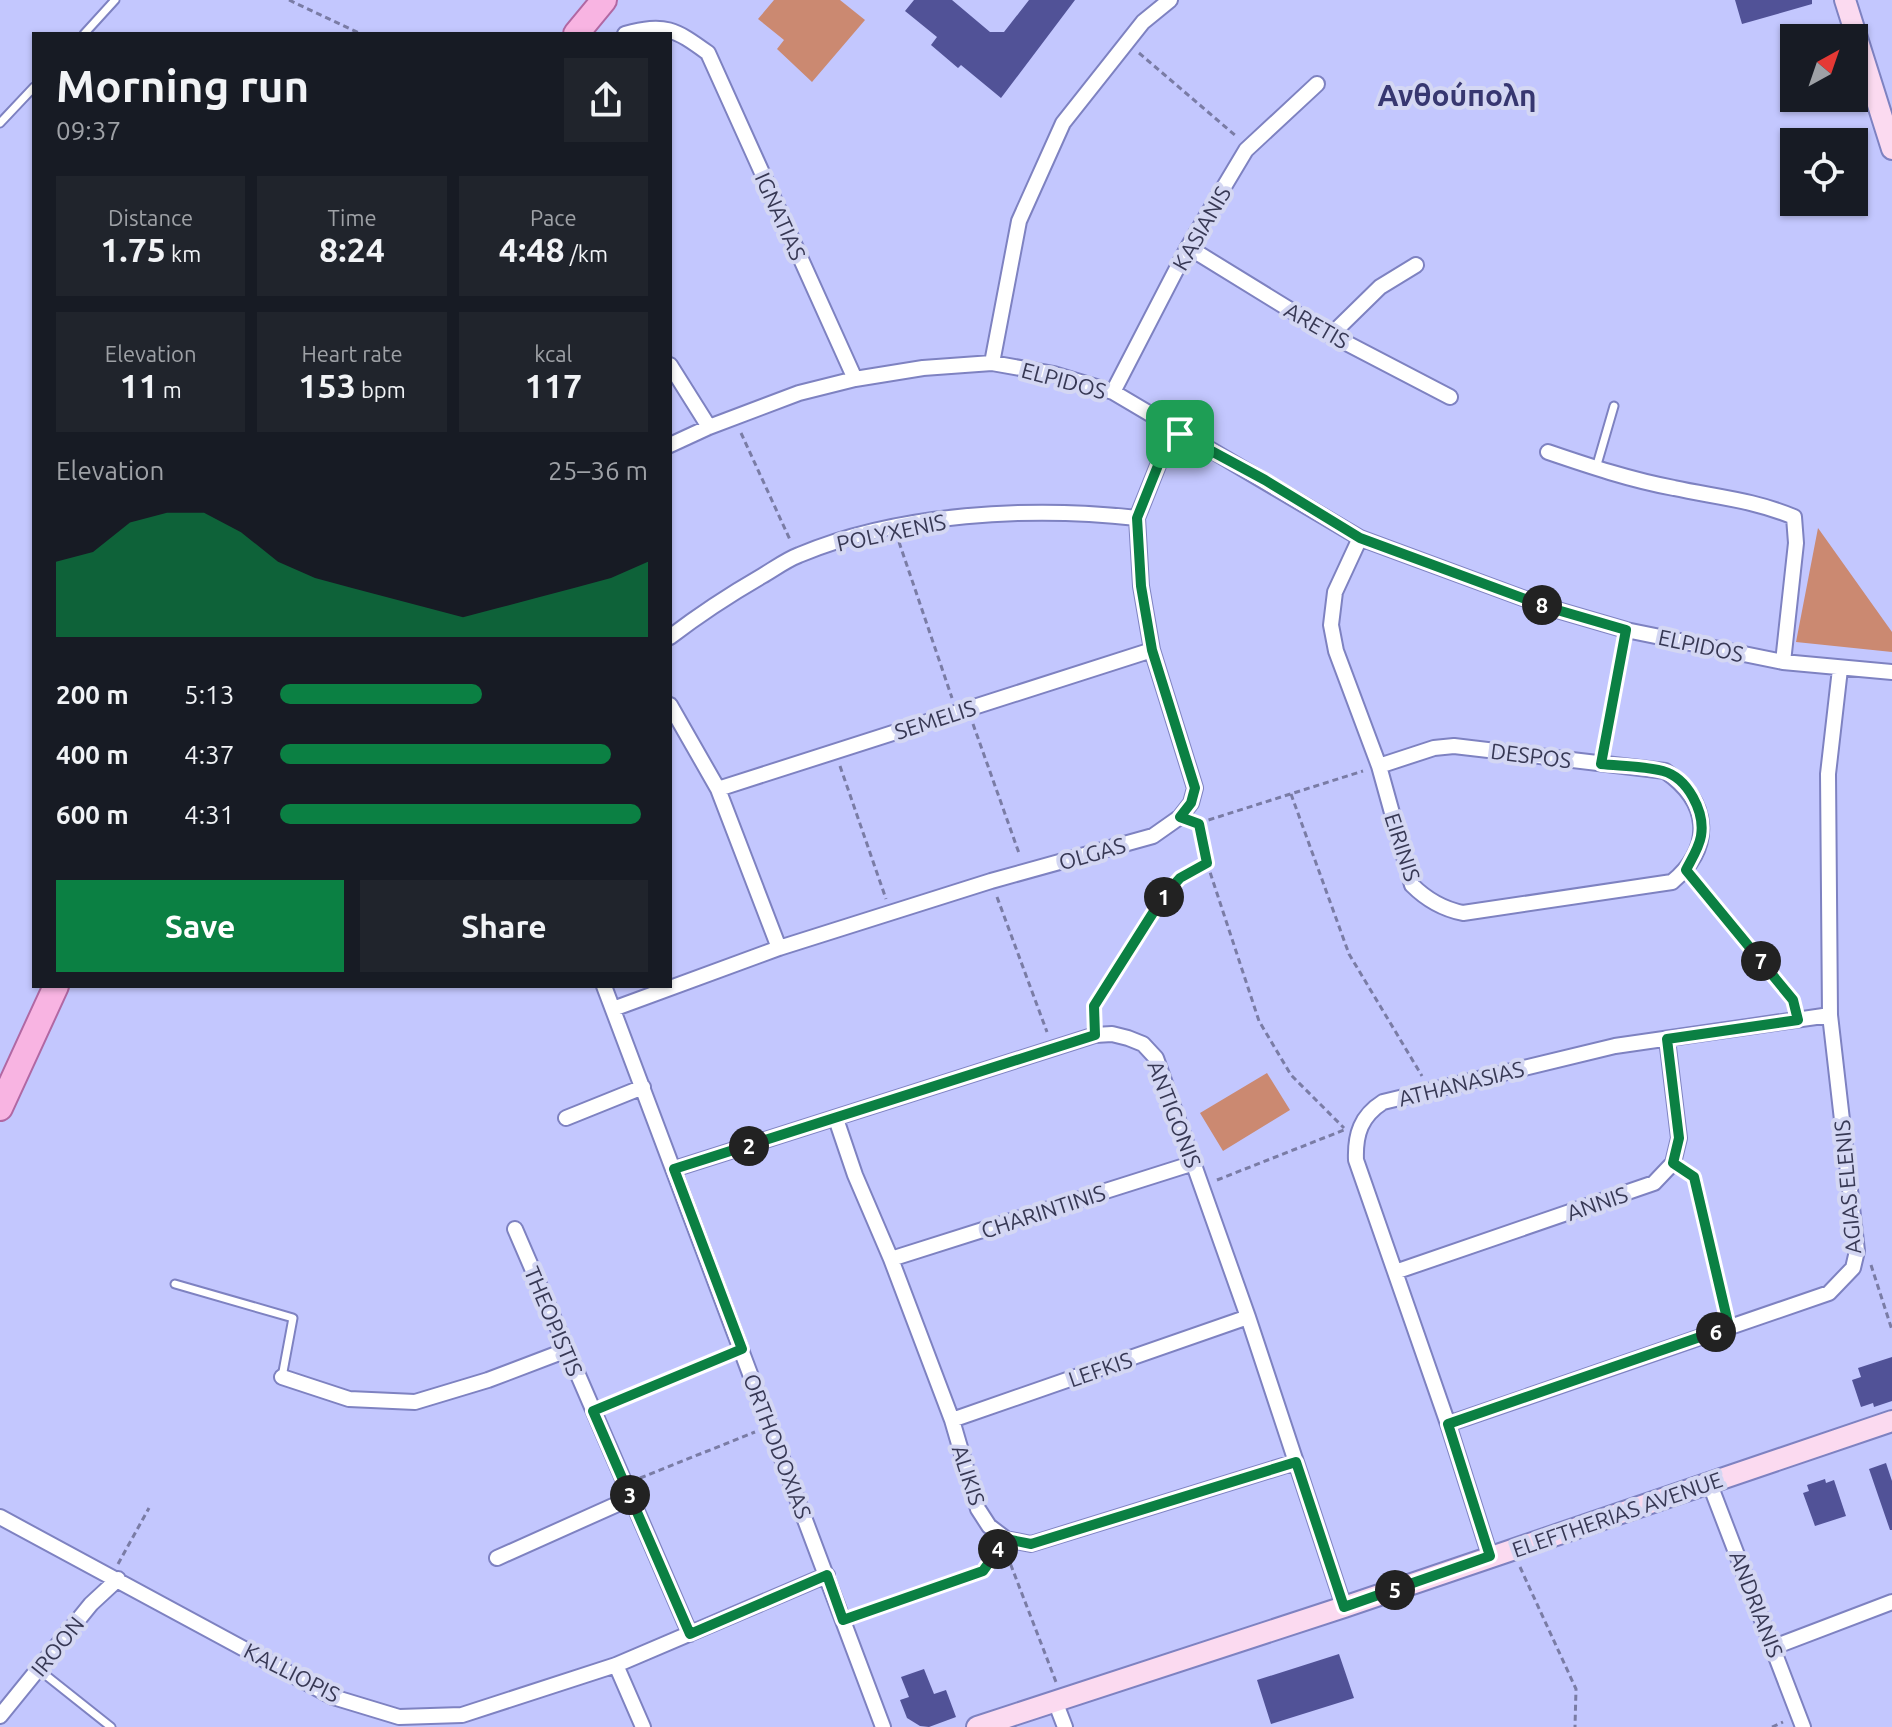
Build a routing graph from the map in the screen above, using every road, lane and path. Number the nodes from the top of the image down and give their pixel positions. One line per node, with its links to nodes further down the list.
1 (115, 0): 6 (lane)
2 (289, 0): 7 (path)
3 (604, 0): 8 (main road)
4 (1170, 0): 10 (street)
5 (1845, 0): 15 (main road)
6 (86, 32)
7 (357, 32)
8 (578, 32)
9 (632, 32): 21 (street, IGNATIAS)
10 (1127, 42): 14 (path); 19 (street)
11 (1317, 84): 14 (street, KASIANIS)
12 (32, 89): 13 (lane)
13 (0, 123)
14 (1249, 147): 16 (street, KASIANIS)
15 (1892, 149)
16 (1188, 247): 18 (street, ARETIS); 22 (street, KASIANIS)
17 (1416, 265): 18 (street)
18 (1331, 335): 23 (street, ARETIS)
19 (992, 363): 21 (street, ELPIDOS); 22 (street, ELPIDOS)
20 (672, 368): 26 (street)
21 (855, 379): 25 (street, ELPIDOS)
22 (1113, 392): 27 (street, ELPIDOS)
23 (1450, 397)
24 (1614, 406): 30 (lane)
25 (735, 418): 26 (street, ELPIDOS); 34 (path)
26 (709, 427): 28 (street, ELPIDOS)
27 (1180, 434): 31 (street); 33 (street, ELPIDOS)
28 (672, 444)
29 (1548, 452): 30 (street)
30 (1596, 468): 38 (street)
31 (1137, 518): 32 (street, POLYXENIS); 37 (street)
32 (894, 527): 34 (street, POLYXENIS); 42 (path)
33 (1360, 538): 35 (street, ELPIDOS); 45 (street, EIRINIS)
34 (797, 555): 36 (street, POLYXENIS)
35 (1626, 630): 38 (street, ELPIDOS); 44 (path)
36 (672, 635)
37 (1152, 650): 42 (street, SEMELIS); 48 (street)
38 (1783, 662): 39 (street, ELPIDOS)
39 (1840, 669): 40 (street, ELPIDOS); 61 (street, AGIAS ELENIS)
40 (1892, 672)
41 (672, 708): 46 (street)
42 (962, 711): 43 (street, SEMELIS); 52 (path)
43 (835, 751): 46 (street, SEMELIS); 54 (path)
44 (1601, 764): 45 (street, DESPOS); 51 (street, DESPOS)
45 (1379, 766): 47 (path); 51 (street, EIRINIS)
46 (718, 789): 55 (street)
47 (1291, 794): 49 (path); 67 (path)
48 (1180, 817): 49 (path); 52 (street, OLGAS)
49 (1199, 824): 50 (path)
50 (1207, 863): 63 (path); 74 (path)
51 (1686, 870): 62 (path)
52 (1025, 872): 53 (street, OLGAS)
53 (991, 881): 54 (street, OLGAS); 65 (path)
54 (890, 913): 55 (street, OLGAS)
55 (779, 948): 56 (street, OLGAS)
56 (672, 987)
57 (55, 988): 68 (main road)
58 (605, 988): 60 (street, ORTHODOXIAS)
59 (670, 988): 60 (street, OLGAS)
60 (613, 1009): 66 (street, ORTHODOXIAS)
61 (1830, 1015): 62 (street, ATHANASIAS); 76 (street, AGIAS ELENIS)
62 (1798, 1020): 64 (street, ATHANASIAS)
63 (1095, 1035): 65 (street, ANTIGONIS); 71 (street, ANTIGONIS)
64 (1667, 1039): 67 (street, ATHANASIAS); 72 (street)
65 (1053, 1047): 70 (street, ANTIGONIS)
66 (643, 1087): 69 (street); 73 (street, ORTHODOXIAS)
67 (1430, 1090): 78 (street, ATHANASIAS)
68 (0, 1108)
69 (566, 1118)
70 (836, 1119): 73 (street, ANTIGONIS); 77 (street, ALIKIS)
71 (1194, 1163): 74 (street, ANTIGONIS); 77 (street, CHARINTINIS)
72 (1673, 1163): 78 (street, ANNIS); 81 (path)
73 (674, 1169): 83 (street, ORTHODOXIAS)
74 (1203, 1186): 80 (street, ANTIGONIS)
75 (515, 1229): 84 (street, THEOPISTIS)
76 (1857, 1251): 81 (street, AGIAS ELENIS); 82 (path)
77 (891, 1259): 87 (street, ALIKIS)
78 (1395, 1272): 89 (street, ATHANASIAS)
79 (175, 1284): 85 (lane)
80 (1248, 1317): 87 (street, LEFKIS); 91 (street, ANTIGONIS)
81 (1729, 1327): 89 (street, AGIAS ELENIS)
82 (1892, 1330)
83 (742, 1349): 86 (path); 90 (street, ORTHODOXIAS)
84 (567, 1350): 85 (street); 86 (street, THEOPISTIS)
85 (282, 1377)
86 (593, 1411): 93 (street, THEOPISTIS)
87 (952, 1420): 96 (street, ALIKIS)
88 (1892, 1421): 92 (main road, ELEFTHERIAS AVENUE)
89 (1448, 1424): 98 (street, ATHANASIAS)
90 (770, 1426): 93 (path); 100 (street, ORTHODOXIAS)
91 (1296, 1462): 96 (street); 103 (street, ANTIGONIS)
92 (1709, 1482): 97 (main road, ELEFTHERIAS AVENUE); 106 (street, ANDRIANIS)
93 (628, 1491): 99 (street); 105 (street, THEOPISTIS)
94 (149, 1508): 101 (path)
95 (0, 1517): 101 (street, KALLIOPIS)
96 (1006, 1539): 104 (path); 109 (path)
97 (1511, 1549): 98 (main road, ELEFTHERIAS AVENUE); 116 (path)
98 (1490, 1556): 103 (main road, ELEFTHERIAS AVENUE)
99 (497, 1558)
100 (827, 1575): 104 (street, ORTHODOXIAS); 105 (street, KALLIOPIS)
101 (115, 1577): 107 (street, KALLIOPIS); 108 (street, IROON)
102 (1892, 1602): 106 (street)
103 (1344, 1607): 109 (main road, ELEFTHERIAS AVENUE)
104 (843, 1620): 113 (street, ORTHODOXIAS)
105 (690, 1634): 107 (street, KALLIOPIS)
106 (1774, 1647): 117 (street, ANDRIANIS)
107 (616, 1665): 112 (street)
108 (38, 1669): 110 (street, IROON); 111 (lane)
109 (1059, 1700): 114 (main road, ELEFTHERIAS AVENUE); 115 (street)
110 (0, 1716)
111 (111, 1727)
112 (643, 1727)
113 (883, 1727)
114 (977, 1727)
115 (1065, 1727)
116 (1575, 1727)
117 (1803, 1727)

